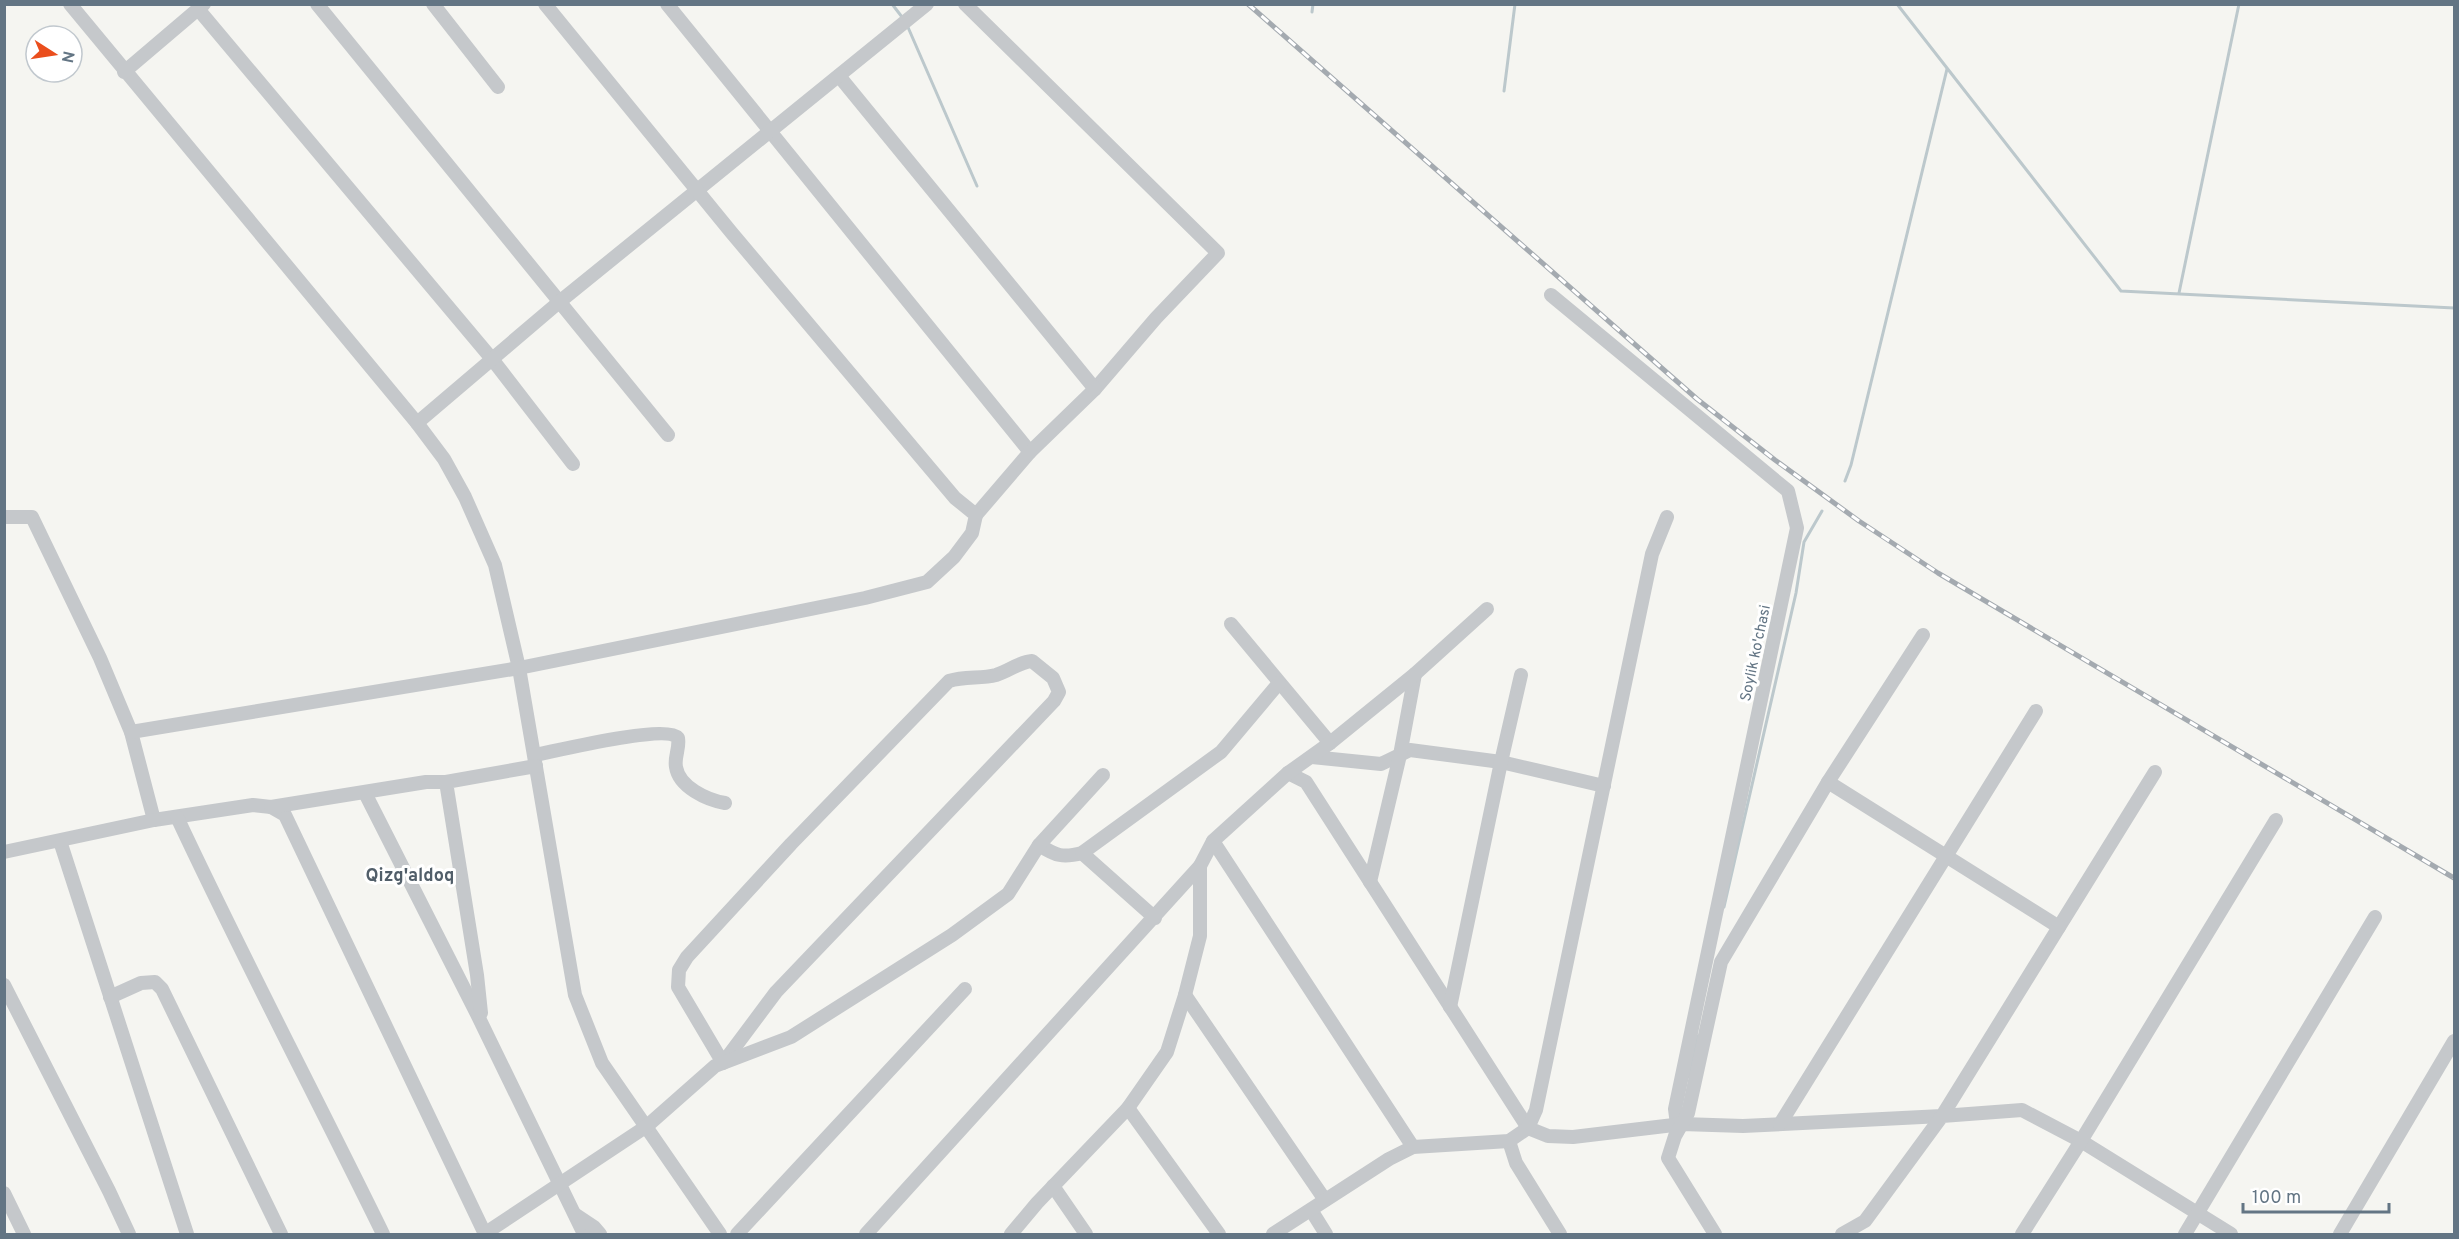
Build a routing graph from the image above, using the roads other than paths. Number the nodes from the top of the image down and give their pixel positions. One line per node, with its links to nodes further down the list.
1 (70, 4): 9 (street)
2 (317, 4): 15 (street)
3 (433, 4): 11 (street)
4 (545, 4): 13 (street)
5 (667, 4): 12 (street)
6 (927, 4): 10 (street)
7 (965, 4): 17 (street)
8 (201, 7): 9 (street); 16 (street)
9 (124, 72): 18 (street)
10 (839, 76): 12 (street); 17 (street)
11 (498, 87)
12 (771, 130): 13 (street); 20 (street)
13 (699, 190): 15 (street); 22 (street)
14 (1551, 295): 62 (street, Soylik ko'chasi)
15 (558, 303): 16 (street); 19 (street)
16 (492, 359): 18 (street); 21 (street)
17 (1095, 389): 20 (street)
18 (417, 423): 28 (street)
19 (668, 435)
20 (1030, 452): 22 (street)
21 (573, 464)
22 (976, 515): 28 (street)
23 (4, 517): 33 (street)
24 (1667, 517): 44 (street)
25 (1487, 609): 29 (street)
26 (1231, 624): 31 (street)
27 (1923, 635): 43 (street)
28 (519, 668): 33 (street); 37 (street)
29 (1415, 674): 34 (street); 35 (street)
30 (1521, 675): 38 (street)
31 (1279, 683): 34 (street); 55 (street)
32 (2036, 711): 56 (street)
33 (131, 732): 50 (street)
34 (1330, 743): 36 (street)
35 (1400, 754): 36 (street); 38 (street); 58 (street)
36 (1312, 757): 40 (street)
37 (535, 761): 42 (street); 46 (street); 75 (street)
38 (1501, 762): 44 (street); 67 (street)
39 (2155, 772): 61 (street)
40 (1288, 773): 52 (street); 58 (street)
41 (1103, 775): 53 (street)
42 (446, 782): 45 (street); 68 (street)
43 (1828, 782): 56 (street); 62 (street)
44 (1604, 786): 76 (street)
45 (365, 793): 47 (street); 68 (street)
46 (725, 803)
47 (271, 807): 48 (street); 93 (street)
48 (177, 817): 50 (street); 92 (street)
49 (2276, 819): 78 (street)
50 (154, 820): 51 (street)
51 (60, 840): 54 (street); 66 (street)
52 (1213, 841): 57 (street); 79 (street)
53 (1039, 845): 55 (street); 70 (street)
54 (4, 852)
55 (1082, 853): 60 (street)
56 (1947, 855): 61 (street); 74 (street)
57 (1200, 866): 60 (street); 65 (street)
58 (1370, 882): 67 (street)
59 (2374, 917): 86 (street)
60 (1155, 918): 98 (street)
61 (2059, 927): 72 (street)
62 (1715, 960): 73 (street, Soylik ko'chasi)
63 (4, 985): 89 (street)
64 (965, 989): 97 (street)
65 (1185, 995): 71 (street); 83 (street)
66 (110, 997): 90 (street); 91 (street)
67 (1450, 1007): 76 (street)
68 (482, 1024): 80 (street)
69 (2454, 1041): 110 (street)
70 (723, 1063): 70 (street); 75 (street)
71 (1128, 1108): 81 (street); 101 (street)
72 (1942, 1116): 74 (street); 78 (street); 87 (street)
73 (1679, 1124): 74 (street); 76 (street); 105 (street, Soylik ko'chasi)
74 (1780, 1124)
75 (647, 1126): 80 (street); 96 (street)
76 (1528, 1128): 77 (street)
77 (1509, 1141): 79 (street); 104 (street)
78 (2081, 1141): 86 (street); 107 (street)
79 (1413, 1148): 83 (street)
80 (560, 1184): 85 (street); 93 (street)
81 (1053, 1186): 99 (street); 100 (street)
82 (4, 1193): 88 (street)
83 (1325, 1200): 84 (street)
84 (1311, 1209): 102 (street); 103 (street)
85 (576, 1215): 94 (street); 95 (street)
86 (2198, 1215): 108 (street); 109 (street)
87 (1861, 1230): 106 (street)
88 (24, 1234)
89 (129, 1234)
90 (187, 1234)
91 (281, 1234)
92 (383, 1234)
93 (484, 1234)
94 (584, 1234)
95 (600, 1234)
96 (720, 1234)
97 (737, 1234)
98 (866, 1234)
99 (1011, 1234)
100 (1086, 1234)
101 (1219, 1234)
102 (1273, 1234)
103 (1326, 1234)
104 (1560, 1234)
105 (1715, 1234)
106 (1842, 1234)
107 (2022, 1234)
108 (2186, 1234)
109 (2231, 1234)
110 (2340, 1234)

